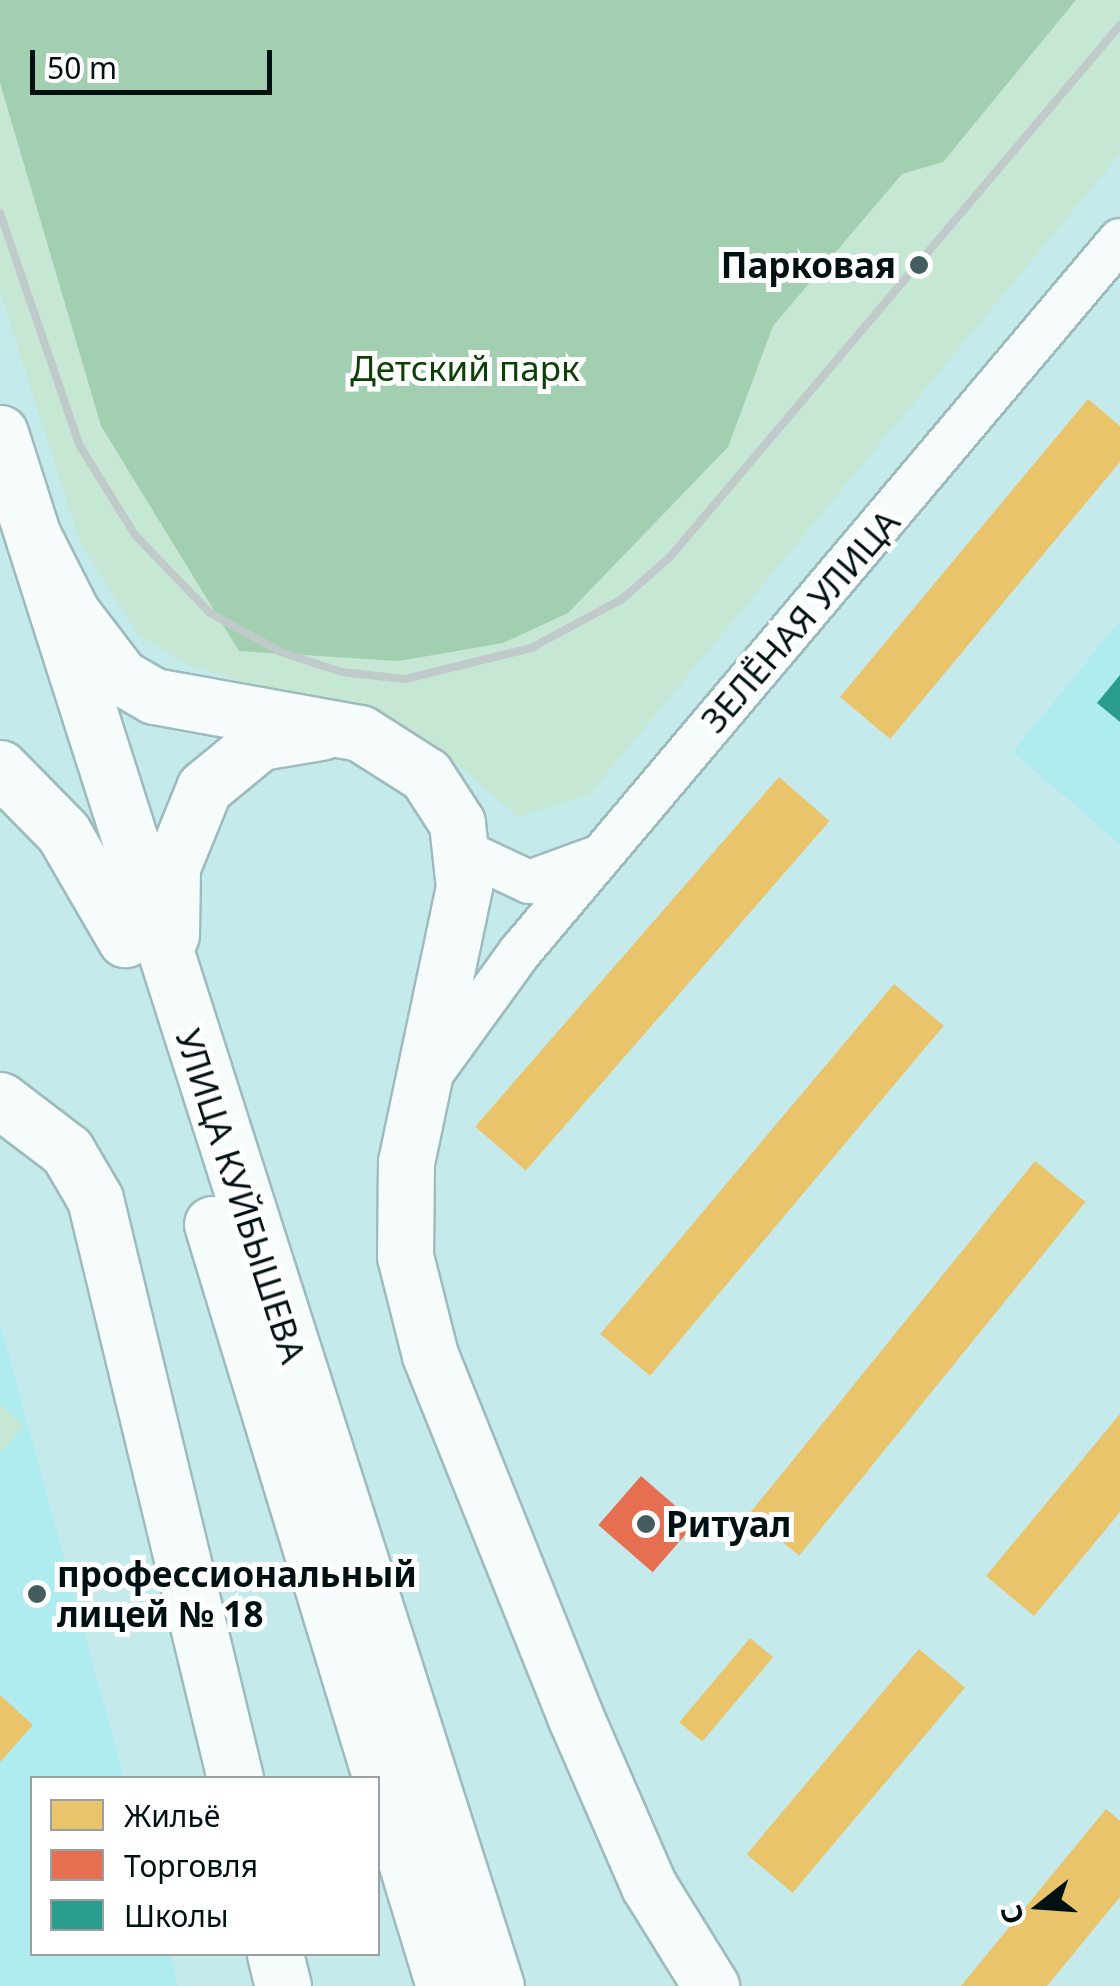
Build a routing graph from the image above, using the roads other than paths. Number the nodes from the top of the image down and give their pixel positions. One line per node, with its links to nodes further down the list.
1 (1120, 240): 7 (street, ЗЕЛЁНАЯ УЛИЦА)
2 (0, 433): 3 (main road, УЛИЦА КУЙБЫШЕВА)
3 (17, 544): 4 (main road); 8 (main road, УЛИЦА КУЙБЫШЕВА); 11 (main road, УЛИЦА КУЙБЫШЕВА)
4 (360, 734): 6 (main road); 11 (main road)
5 (0, 768): 8 (main road)
6 (463, 851): 7 (street); 9 (main road)
7 (602, 853): 10 (street, ЗЕЛЁНАЯ УЛИЦА)
8 (125, 939): 16 (main road, УЛИЦА КУЙБЫШЕВА)
9 (457, 941): 10 (street); 12 (main road)
10 (520, 952): 12 (street, ЗЕЛЁНАЯ УЛИЦА)
11 (174, 994): 16 (main road, УЛИЦА КУЙБЫШЕВА)
12 (422, 1090): 18 (main road)
13 (0, 1100): 14 (main road)
14 (234, 1776)
15 (276, 1956): 17 (main road)
16 (467, 1975)
17 (283, 1986)
18 (712, 1986)

